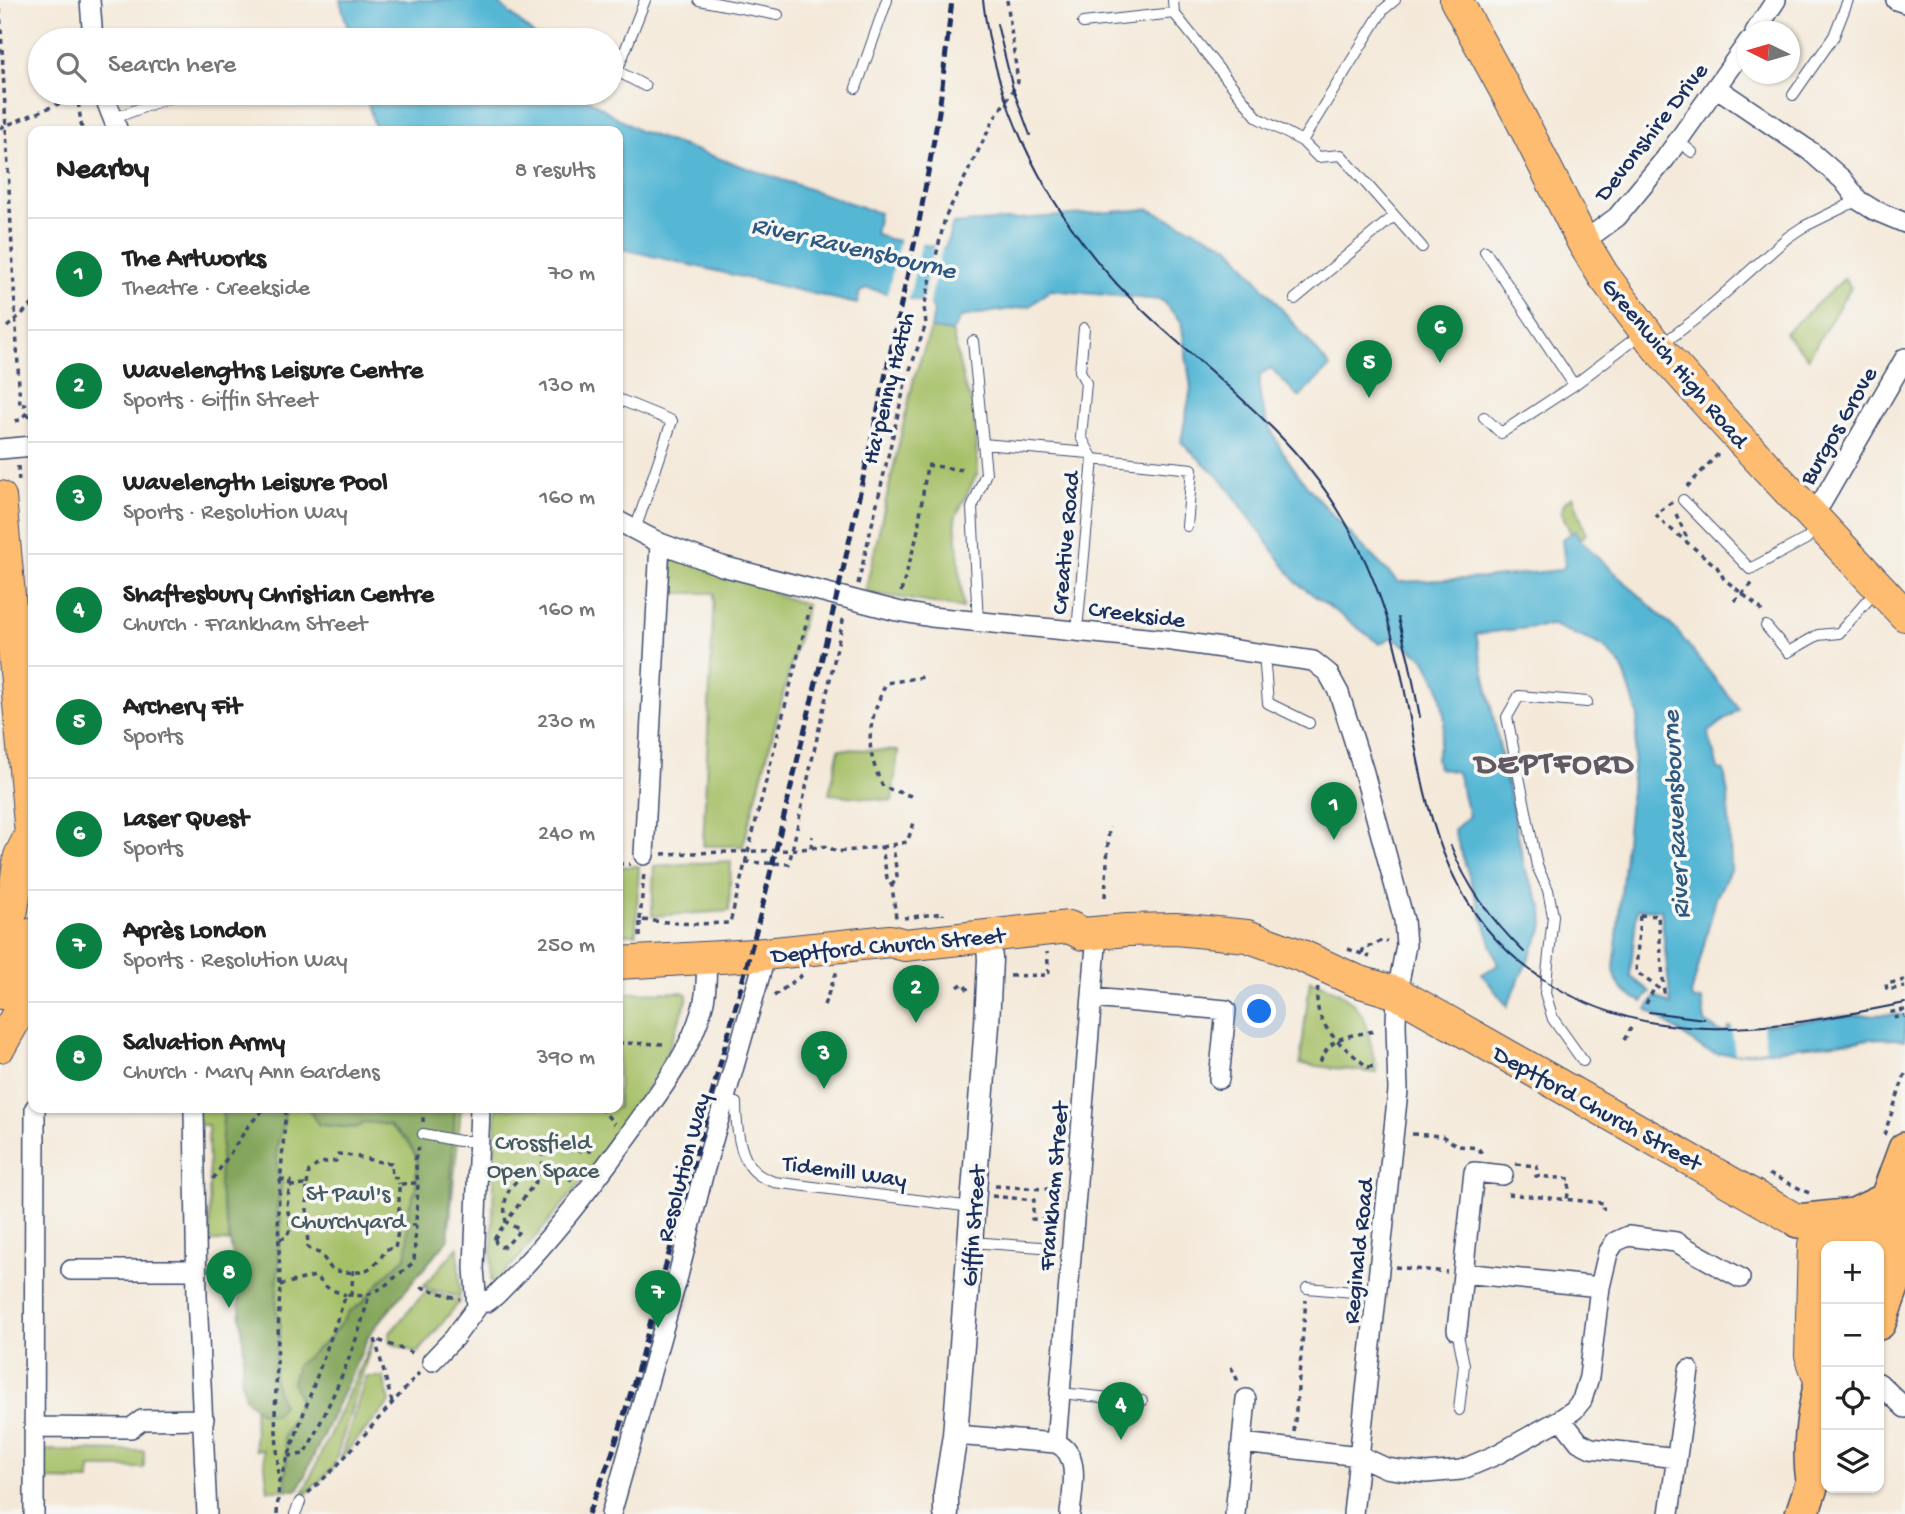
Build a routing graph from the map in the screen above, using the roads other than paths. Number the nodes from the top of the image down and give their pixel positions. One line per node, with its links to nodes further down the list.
1 (90, 0): 16 (street)
2 (645, 0): 17 (lane)
3 (699, 0): 13 (lane)
4 (887, 0): 21 (lane)
5 (1173, 0): 12 (lane)
6 (1395, 0): 27 (lane)
7 (1456, 0): 31 (main road, Greenwich High Road)
8 (1776, 0): 14 (street)
9 (1848, 0): 23 (lane)
10 (1896, 0): 11 (street)
11 (1905, 4)
12 (1174, 13): 15 (lane); 27 (lane)
13 (778, 15)
14 (1762, 21)
15 (1083, 23)
16 (92, 28)
17 (623, 56)
18 (1737, 58): 22 (street, Devonshire Drive)
19 (623, 74): 20 (lane)
20 (645, 86)
21 (856, 88)
22 (1717, 88): 28 (street); 31 (street, Devonshire Drive)
23 (1793, 95)
24 (108, 105): 26 (street)
25 (156, 105): 26 (lane)
26 (115, 125)
27 (1302, 141): 29 (lane)
28 (1858, 200): 30 (street); 36 (lane)
29 (1394, 216): 32 (lane); 34 (lane)
30 (1905, 223)
31 (1583, 242): 36 (main road, Greenwich High Road)
32 (1422, 247)
33 (1485, 251): 39 (lane)
34 (1295, 299)
35 (1084, 328): 45 (lane, Creative Road)
36 (1651, 339): 39 (lane); 48 (main road, Greenwich High Road)
37 (973, 341): 42 (lane)
38 (1905, 358): 48 (street, Burgos Grove)
39 (1574, 385): 41 (lane)
40 (623, 401): 49 (lane)
41 (1484, 417)
42 (984, 444): 45 (lane, Creative Road); 54 (lane)
43 (28, 446): 44 (street)
44 (0, 449)
45 (1091, 456): 50 (lane, Creative Road); 56 (lane, Creative Road)
46 (0, 497): 60 (main road)
47 (1683, 500): 48 (lane)
48 (1814, 521): 52 (main road, Greenwich High Road)
49 (627, 526): 51 (street, Creekside)
50 (1186, 526)
51 (660, 543): 54 (street, Creekside); 62 (street)
52 (1879, 588): 53 (main road, Greenwich High Road); 55 (lane)
53 (1905, 615)
54 (978, 622): 56 (street, Creekside)
55 (1766, 626)
56 (1077, 630): 57 (street, Creekside)
57 (1264, 654): 59 (lane); 71 (street, Creekside)
58 (1587, 702): 74 (lane)
59 (1309, 723)
60 (28, 794)
61 (28, 843): 65 (main road)
62 (645, 855)
63 (1083, 930): 64 (main road, Deptford Church Street); 71 (main road, Deptford Church Street); 72 (street, Frankham Street)
64 (988, 936): 66 (main road, Deptford Church Street); 84 (street, Giffin Street)
65 (19, 938): 70 (main road)
66 (766, 954): 67 (main road, Deptford Church Street); 76 (street, Resolution Way)
67 (707, 959): 68 (main road, Deptford Church Street); 99 (street)
68 (623, 963)
69 (28, 992): 73 (main road)
70 (0, 993)
71 (1397, 993): 86 (main road, Deptford Church Street); 98 (street, Reginald Road)
72 (1092, 998): 75 (street); 106 (street, Frankham Street)
73 (0, 1046)
74 (1583, 1061)
75 (1219, 1079)
76 (725, 1100): 84 (lane, Tidemill Way); 126 (street, Resolution Way)
77 (35, 1113): 115 (street)
78 (194, 1113): 92 (street)
79 (481, 1113): 81 (street)
80 (423, 1134): 81 (lane)
81 (484, 1144): 99 (street)
82 (1905, 1149): 85 (highway)
83 (1504, 1169): 94 (street)
84 (973, 1201): 89 (street, Giffin Street)
85 (1896, 1201): 86 (highway); 88 (highway); 93 (main road)
86 (1813, 1239): 87 (main road, Deptford Church Street); 104 (main road)
87 (1848, 1241)
88 (1872, 1241)
89 (970, 1242): 90 (lane); 116 (street, Giffin Street)
90 (1041, 1247)
91 (71, 1270): 92 (street)
92 (197, 1270): 112 (street)
93 (1890, 1272): 100 (highway)
94 (1463, 1273): 96 (street); 101 (street)
95 (1740, 1278): 96 (street)
96 (1600, 1287): 113 (street)
97 (1307, 1288): 98 (lane)
98 (1377, 1294): 119 (street, Reginald Road)
99 (469, 1301): 102 (street)
100 (1883, 1304)
101 (1457, 1330): 111 (lane)
102 (432, 1361)
103 (1689, 1370): 120 (street)
104 (1821, 1370)
105 (1884, 1388): 110 (street)
106 (1060, 1393): 108 (lane); 117 (street, Frankham Street)
107 (1246, 1399): 118 (street)
108 (1142, 1401)
109 (1821, 1405): 114 (highway)
110 (1905, 1408)
111 (1460, 1410)
112 (204, 1419): 115 (street); 124 (street)
113 (1561, 1419): 119 (street); 120 (street)
114 (1819, 1425): 121 (highway)
115 (34, 1427): 123 (street)
116 (965, 1436): 117 (street); 127 (street, Giffin Street)
117 (1056, 1443): 128 (street)
118 (1242, 1443): 119 (street); 129 (street)
119 (1360, 1456): 130 (street, Reginald Road)
120 (1677, 1458): 131 (street)
121 (1820, 1472): 132 (highway)
122 (300, 1502): 125 (lane)
123 (34, 1514)
124 (207, 1514)
125 (295, 1514)
126 (611, 1514)
127 (946, 1514)
128 (1070, 1514)
129 (1235, 1514)
130 (1353, 1514)
131 (1669, 1514)
132 (1802, 1514)

